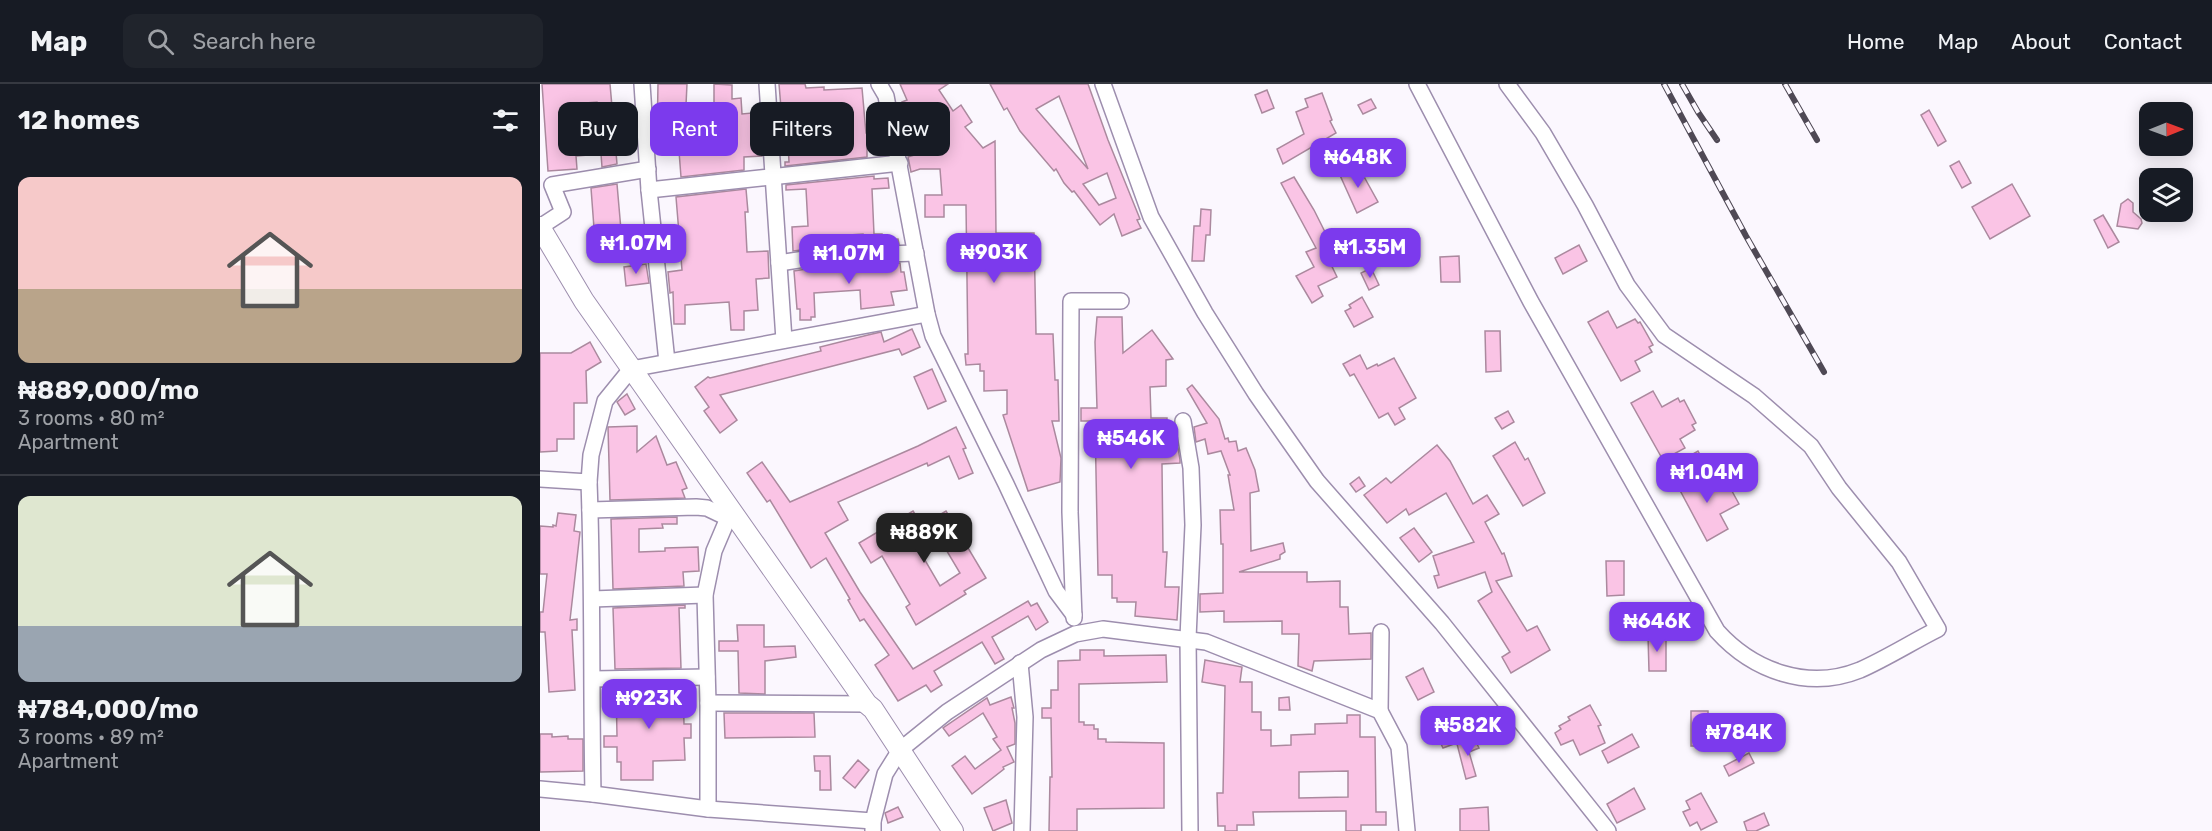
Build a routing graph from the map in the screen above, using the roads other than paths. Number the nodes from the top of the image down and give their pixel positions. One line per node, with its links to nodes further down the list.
1 (642, 84): 8 (street)
2 (767, 84): 9 (street)
3 (879, 84): 7 (street)
4 (1103, 84): 45 (street)
5 (1417, 84): 6 (street)
6 (1507, 84)
7 (900, 163): 9 (street); 12 (street)
8 (648, 169): 10 (street); 11 (street)
9 (774, 175): 10 (street); 13 (street)
10 (650, 190): 17 (street)
11 (540, 227): 18 (street)
12 (916, 252): 13 (street); 15 (street)
13 (779, 263): 16 (street)
14 (1121, 301): 26 (street)
15 (927, 314): 16 (street); 26 (street)
16 (784, 340): 17 (street)
17 (667, 362): 18 (street)
18 (632, 369): 21 (street); 23 (street)
19 (1183, 421): 29 (street)
20 (540, 479): 21 (street)
21 (589, 482): 22 (street)
22 (590, 510): 23 (street); 25 (street)
23 (730, 515): 24 (street); 34 (street)
24 (705, 595): 25 (street); 31 (street)
25 (592, 599): 32 (street)
26 (1074, 615): 28 (street)
27 (1381, 632): 35 (street)
28 (1075, 634): 29 (street); 30 (street)
29 (1188, 638): 35 (street); 43 (street)
30 (1020, 663): 36 (street); 42 (street)
31 (707, 677): 32 (street); 33 (street)
32 (593, 679): 38 (street)
33 (708, 703): 34 (street); 39 (street)
34 (867, 704): 36 (street)
35 (1380, 711): 44 (street)
36 (900, 750): 40 (street); 41 (street)
37 (540, 789): 38 (street)
38 (593, 794): 39 (street)
39 (708, 809): 40 (street)
40 (873, 826)
41 (953, 831)
42 (1023, 831)
43 (1190, 831)
44 (1407, 831)
45 (1608, 831)

